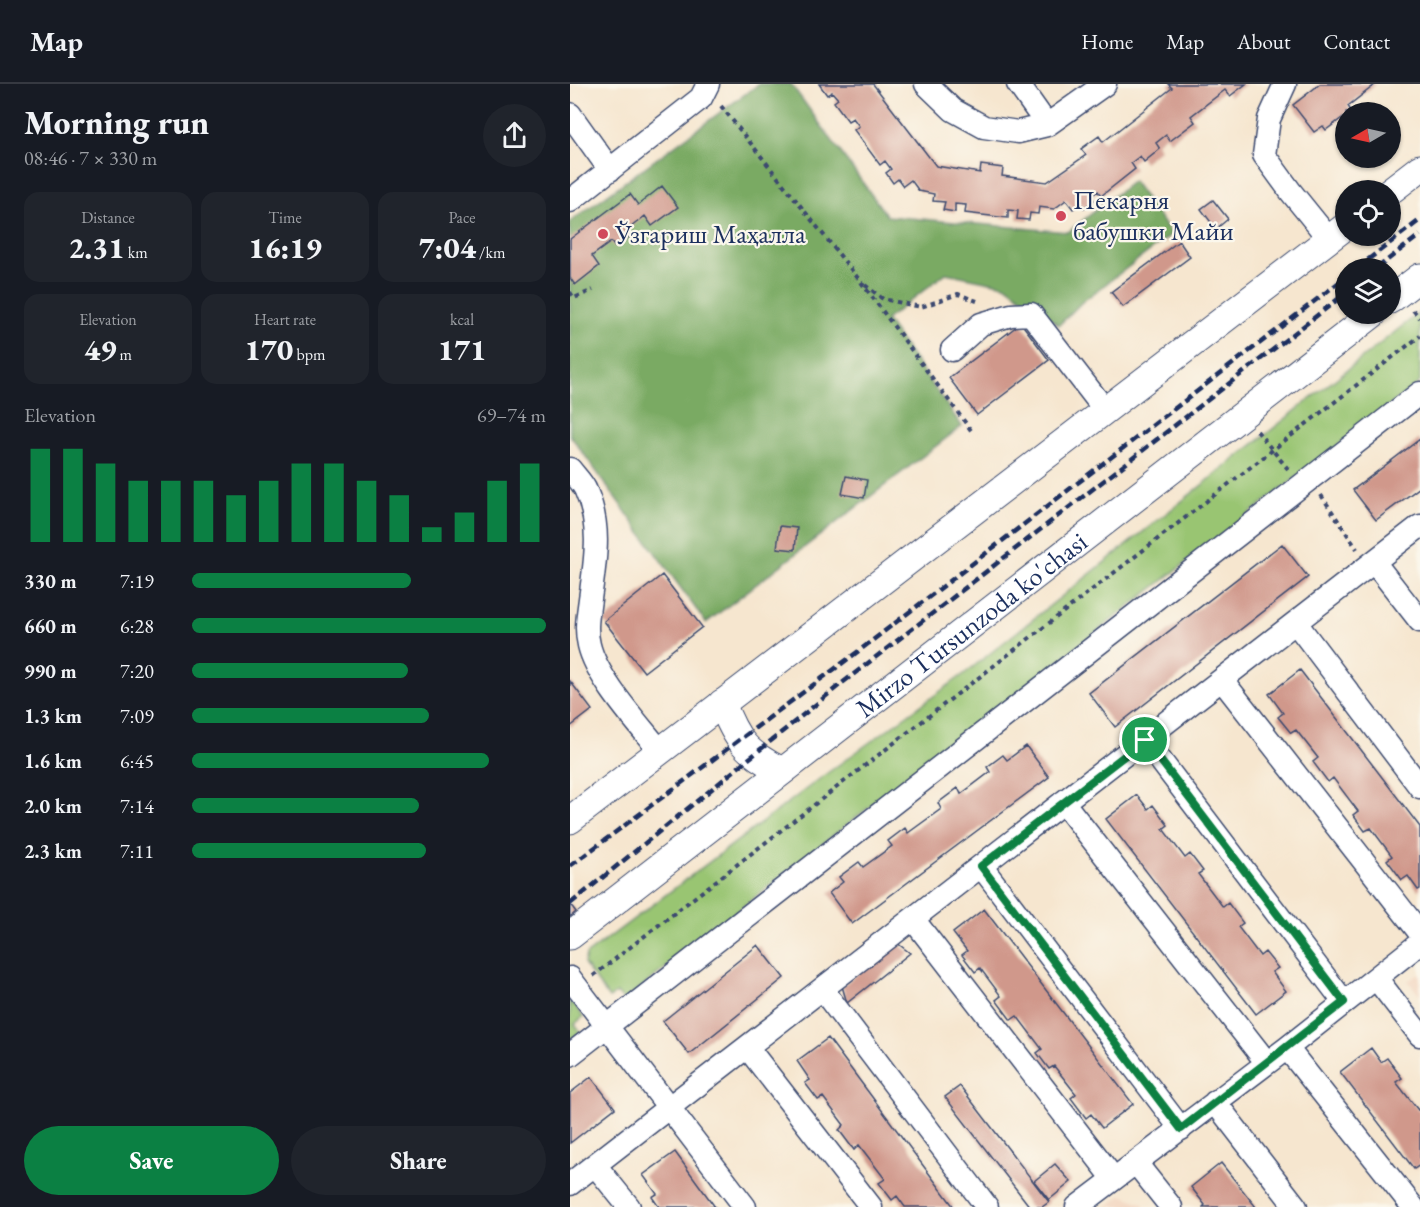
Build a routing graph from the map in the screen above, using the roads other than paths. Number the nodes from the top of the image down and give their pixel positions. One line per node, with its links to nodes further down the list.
1 (926, 84): 7 (street)
2 (1018, 84): 7 (street)
3 (1105, 84): 7 (street)
4 (1285, 84): 12 (street)
5 (707, 86): 9 (street)
6 (570, 114): 9 (street)
7 (1047, 125)
8 (1420, 168): 10 (main road)
9 (610, 170): 11 (street)
10 (1401, 183)
11 (570, 201)
12 (1335, 230)
13 (1335, 234): 19 (main road)
14 (1420, 277): 15 (main road)
15 (1401, 292)
16 (1359, 324): 29 (main road, Mirzo Tursunzoda ko'chasi)
17 (952, 350): 19 (street)
18 (1420, 393): 42 (street)
19 (1105, 410): 26 (main road)
20 (570, 469): 28 (street)
21 (1420, 526): 22 (street)
22 (1374, 562): 23 (street); 24 (street)
23 (1420, 621)
24 (1296, 623): 25 (street); 30 (street)
25 (1222, 680): 27 (street); 35 (street)
26 (722, 703): 28 (main road); 29 (main road)
27 (1145, 740): 31 (street); 41 (street)
28 (660, 751): 32 (main road)
29 (782, 771): 36 (main road, Mirzo Tursunzoda ko'chasi)
30 (1420, 787)
31 (1063, 802): 33 (street); 47 (street)
32 (570, 820)
33 (981, 866): 34 (street); 50 (street)
34 (913, 919): 40 (street); 53 (street)
35 (1420, 933)
36 (570, 936)
37 (1420, 943): 38 (street)
38 (1376, 978): 41 (street); 43 (street)
39 (574, 982): 42 (street)
40 (822, 989): 44 (street); 58 (street)
41 (1344, 1002): 45 (street)
42 (608, 1026): 46 (street); 49 (street)
43 (1420, 1035)
44 (747, 1047): 49 (street); 57 (street)
45 (1287, 1048): 47 (street); 62 (street)
46 (570, 1055)
47 (1266, 1063): 48 (street)
48 (1215, 1102): 50 (street); 61 (street)
49 (669, 1107): 52 (street); 56 (street)
50 (1181, 1129): 51 (street)
51 (1136, 1163): 53 (street); 60 (street)
52 (595, 1165): 54 (street); 55 (street)
53 (1114, 1179): 59 (street)
54 (570, 1184)
55 (628, 1207)
56 (745, 1207)
57 (871, 1207)
58 (987, 1207)
59 (1077, 1207)
60 (1171, 1207)
61 (1296, 1207)
62 (1413, 1207)

